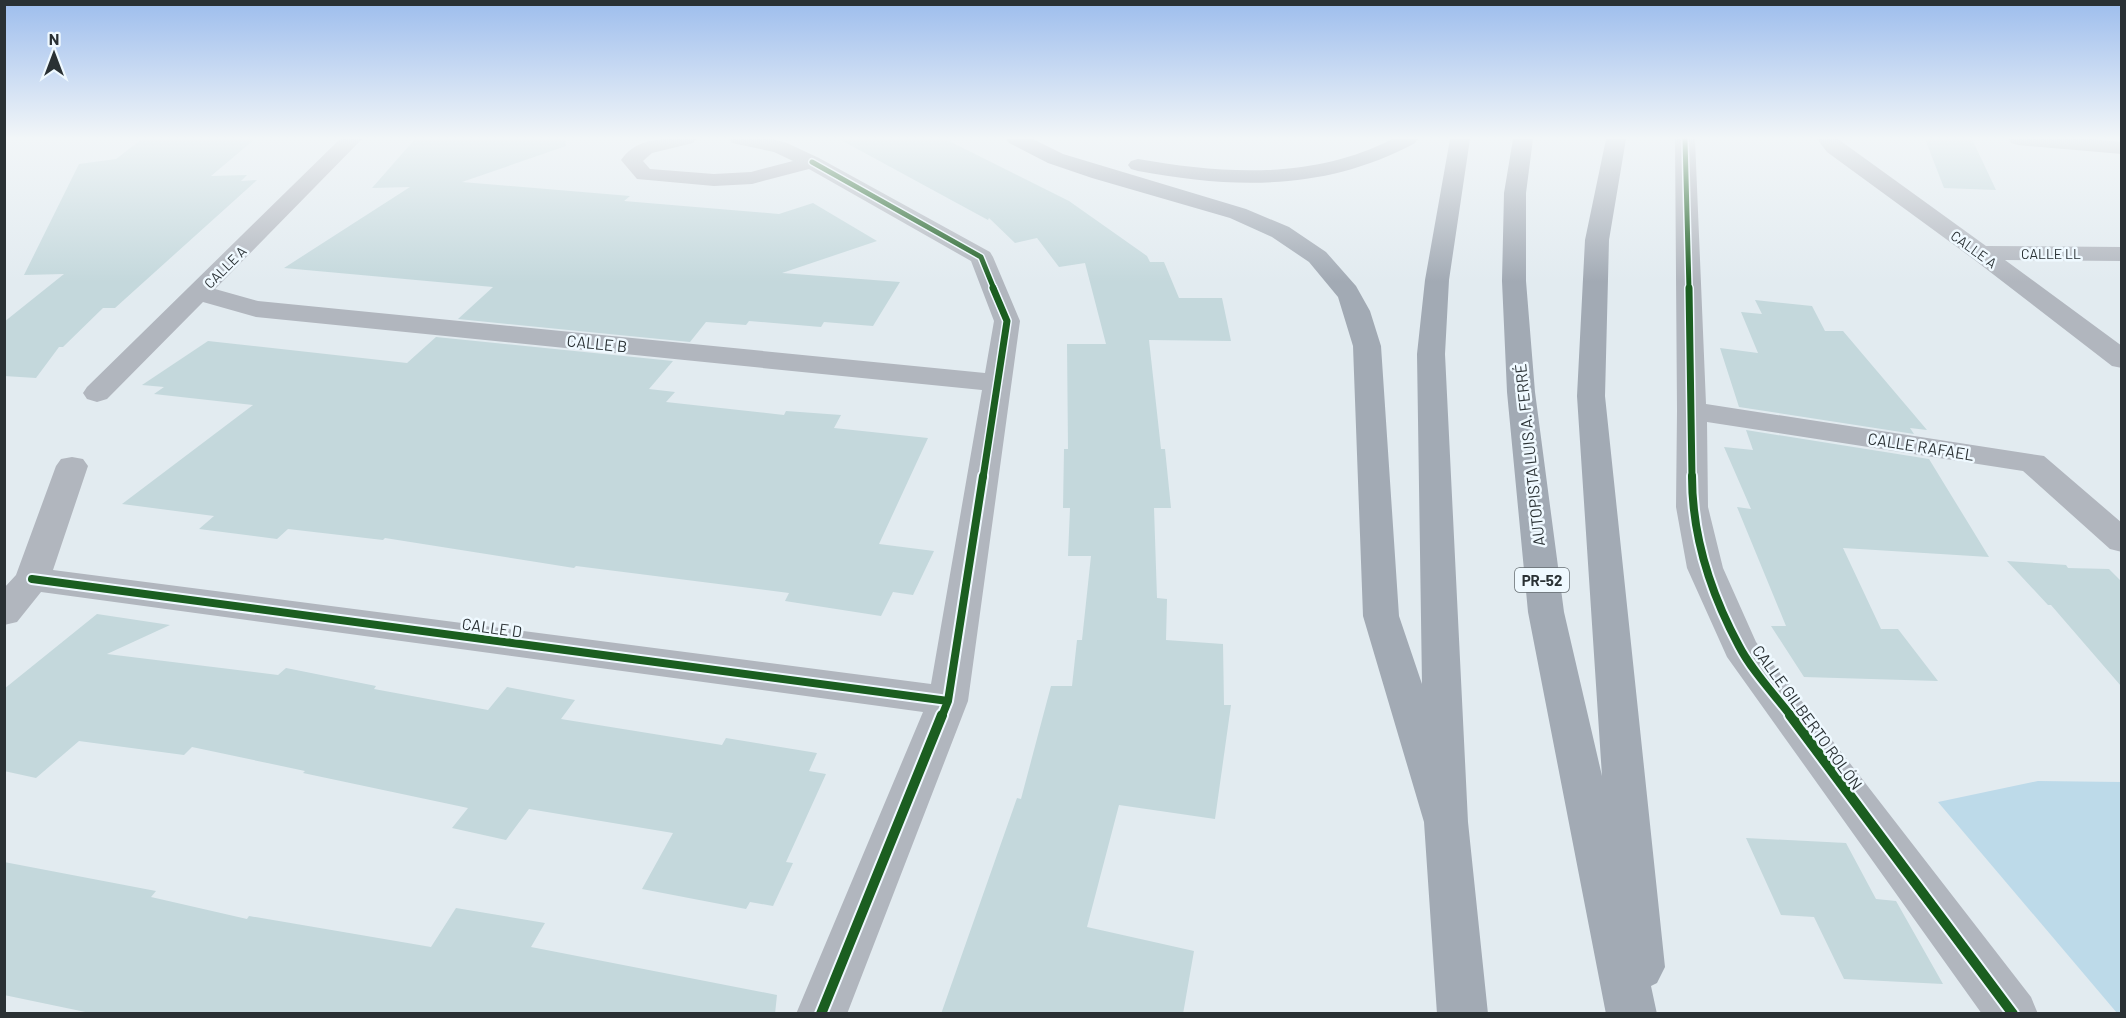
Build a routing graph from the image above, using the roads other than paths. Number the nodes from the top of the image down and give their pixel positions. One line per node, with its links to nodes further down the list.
1 (306, 187): 11 (street, CALLE A)
2 (856, 187): 13 (street)
3 (1147, 187): 21 (highway)
4 (1452, 187): 21 (highway)
5 (1516, 187): 24 (highway, AUTOPISTA LUIS A. FERRÉ / PR-52)
6 (1607, 187): 25 (highway)
7 (1686, 187): 15 (street, CALLE GILBERTO ROLÓN)
8 (1888, 187): 9 (street, CALLE A)
9 (1980, 253): 10 (street, CALLE LL); 12 (street, CALLE A)
10 (2121, 254)
11 (200, 293): 13 (street, CALLE B); 14 (street, CALLE A)
12 (2121, 360)
13 (996, 383): 20 (street)
14 (97, 393)
15 (1692, 411): 17 (street, CALLE RAFAEL); 26 (street, CALLE GILBERTO ROLÓN)
16 (72, 466): 18 (street)
17 (2121, 541)
18 (32, 579): 19 (street); 20 (street, CALLE D)
19 (4, 613)
20 (948, 701): 22 (street)
21 (1446, 822): 23 (highway)
22 (821, 1014)
23 (1463, 1014)
24 (1632, 1014)
25 (1644, 1014)
26 (2013, 1014)

